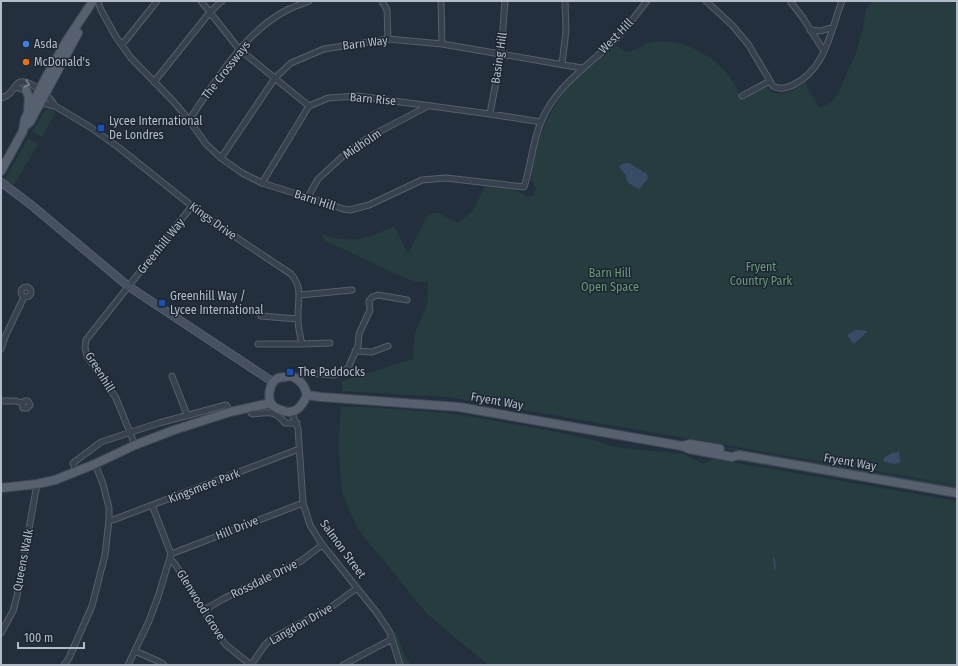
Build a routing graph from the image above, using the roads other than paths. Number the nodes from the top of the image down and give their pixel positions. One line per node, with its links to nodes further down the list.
1 (87, 1): 16 (main road)
2 (97, 1): 16 (main road); 20 (street, Barn Hill); 32 (main road)
3 (157, 1): 20 (street)
4 (201, 1): 15 (street)
5 (222, 1): 15 (street)
6 (309, 1): 22 (street, The Crossways)
7 (382, 1): 19 (street)
8 (441, 1): 21 (street)
9 (505, 1): 24 (street, Basing Hill)
10 (565, 1): 25 (street)
11 (647, 1): 26 (street, West Hill)
12 (706, 1): 29 (street)
13 (790, 1): 18 (street)
14 (842, 1): 17 (street)
15 (210, 12): 22 (street); 28 (street)
16 (85, 13): 32 (main road)
17 (833, 27): 18 (street); 23 (street)
18 (810, 30): 23 (street)
19 (388, 39): 21 (street, Barn Way); 27 (street, Barn Way)
20 (121, 44): 28 (street, Barn Hill)
21 (442, 44): 24 (street, Barn Way)
22 (239, 48): 27 (street); 40 (street, The Crossways)
23 (825, 49): 29 (street)
24 (501, 54): 25 (street, Barn Way); 39 (street, Basing Hill)
25 (562, 64): 26 (street, Barn Way)
26 (582, 68): 41 (street, Barn Hill)
27 (274, 78): 36 (street); 43 (street, Barn Way)
28 (154, 82): 40 (street, Barn Hill)
29 (771, 83): 33 (street)
30 (15, 87): 31 (street); 32 (street, one-way to 32); 34 (street)
31 (26, 90): 32 (street); 38 (main road)
32 (41, 95): 35 (street); 35 (street); 38 (main road); 42 (main road)
33 (742, 96)
34 (1, 98)
35 (55, 106): 48 (street, Kings Drive)
36 (309, 106): 37 (street, Barn Rise); 46 (street)
37 (429, 106): 39 (street, Barn Rise); 47 (street, Midholm)
38 (29, 113): 42 (main road)
39 (490, 114): 41 (street, Barn Rise)
40 (189, 120): 43 (street, Barn Hill)
41 (541, 122): 47 (street, Barn Hill)
42 (25, 126): 44 (main road)
43 (221, 158): 46 (street, Barn Hill)
44 (1, 171)
45 (1, 182): 49 (street)
46 (262, 183): 47 (street, Barn Hill)
47 (308, 197)
48 (192, 206): 49 (street, Greenhill Way); 51 (street, Kings Drive)
49 (128, 286): 64 (street); 74 (street, Greenhill)
50 (352, 290): 51 (street)
51 (300, 295): 55 (street, Kings Drive)
52 (24, 297): 60 (street)
53 (407, 300): 61 (street)
54 (261, 316): 55 (street)
55 (298, 319): 58 (street, Kings Drive)
56 (330, 343): 58 (street)
57 (258, 344): 58 (street)
58 (302, 344)
59 (388, 346): 61 (street)
60 (1, 349)
61 (355, 351): 63 (street)
62 (172, 376): 72 (street)
63 (297, 378): 64 (main road); 65 (main road)
64 (273, 382): 68 (main road)
65 (307, 395): 71 (main road); 81 (main road, Fryent Way)
66 (1, 401): 67 (street)
67 (22, 403)
68 (270, 403): 69 (main road); 71 (main road)
69 (250, 408): 70 (main road); 73 (street)
70 (230, 412): 72 (street); 75 (main road)
71 (292, 413): 73 (street, Salmon Street)
72 (187, 415): 74 (street)
73 (297, 423): 76 (street, Salmon Street)
74 (129, 433): 75 (street, Greenhill); 78 (street)
75 (135, 445): 77 (main road)
76 (299, 450): 82 (street, Salmon Street); 83 (street, Kingsmere Park)
77 (95, 464): 78 (main road); 84 (street)
78 (76, 472): 79 (main road)
79 (37, 484): 80 (main road); 89 (street, Queens Walk)
80 (1, 488)
81 (957, 493)
82 (304, 503): 85 (street, Salmon Street); 86 (street, Hill Drive)
83 (152, 505): 84 (street, Kingsmere Park); 86 (street, Glenwood Grove)
84 (109, 520): 92 (street)
85 (322, 545): 87 (street, Salmon Street); 88 (street, Rossdale Drive)
86 (170, 556): 88 (street, Glenwood Grove); 91 (street)
87 (357, 588): 90 (street, Salmon Street); 95 (street, Langdon Drive)
88 (204, 610): 95 (street, Glenwood Grove)
89 (1, 634)
90 (392, 639): 96 (street); 97 (street, Salmon Street)
91 (135, 651): 93 (street); 94 (street)
92 (64, 665)
93 (128, 665)
94 (164, 665)
95 (251, 665)
96 (343, 665)
97 (400, 665)

